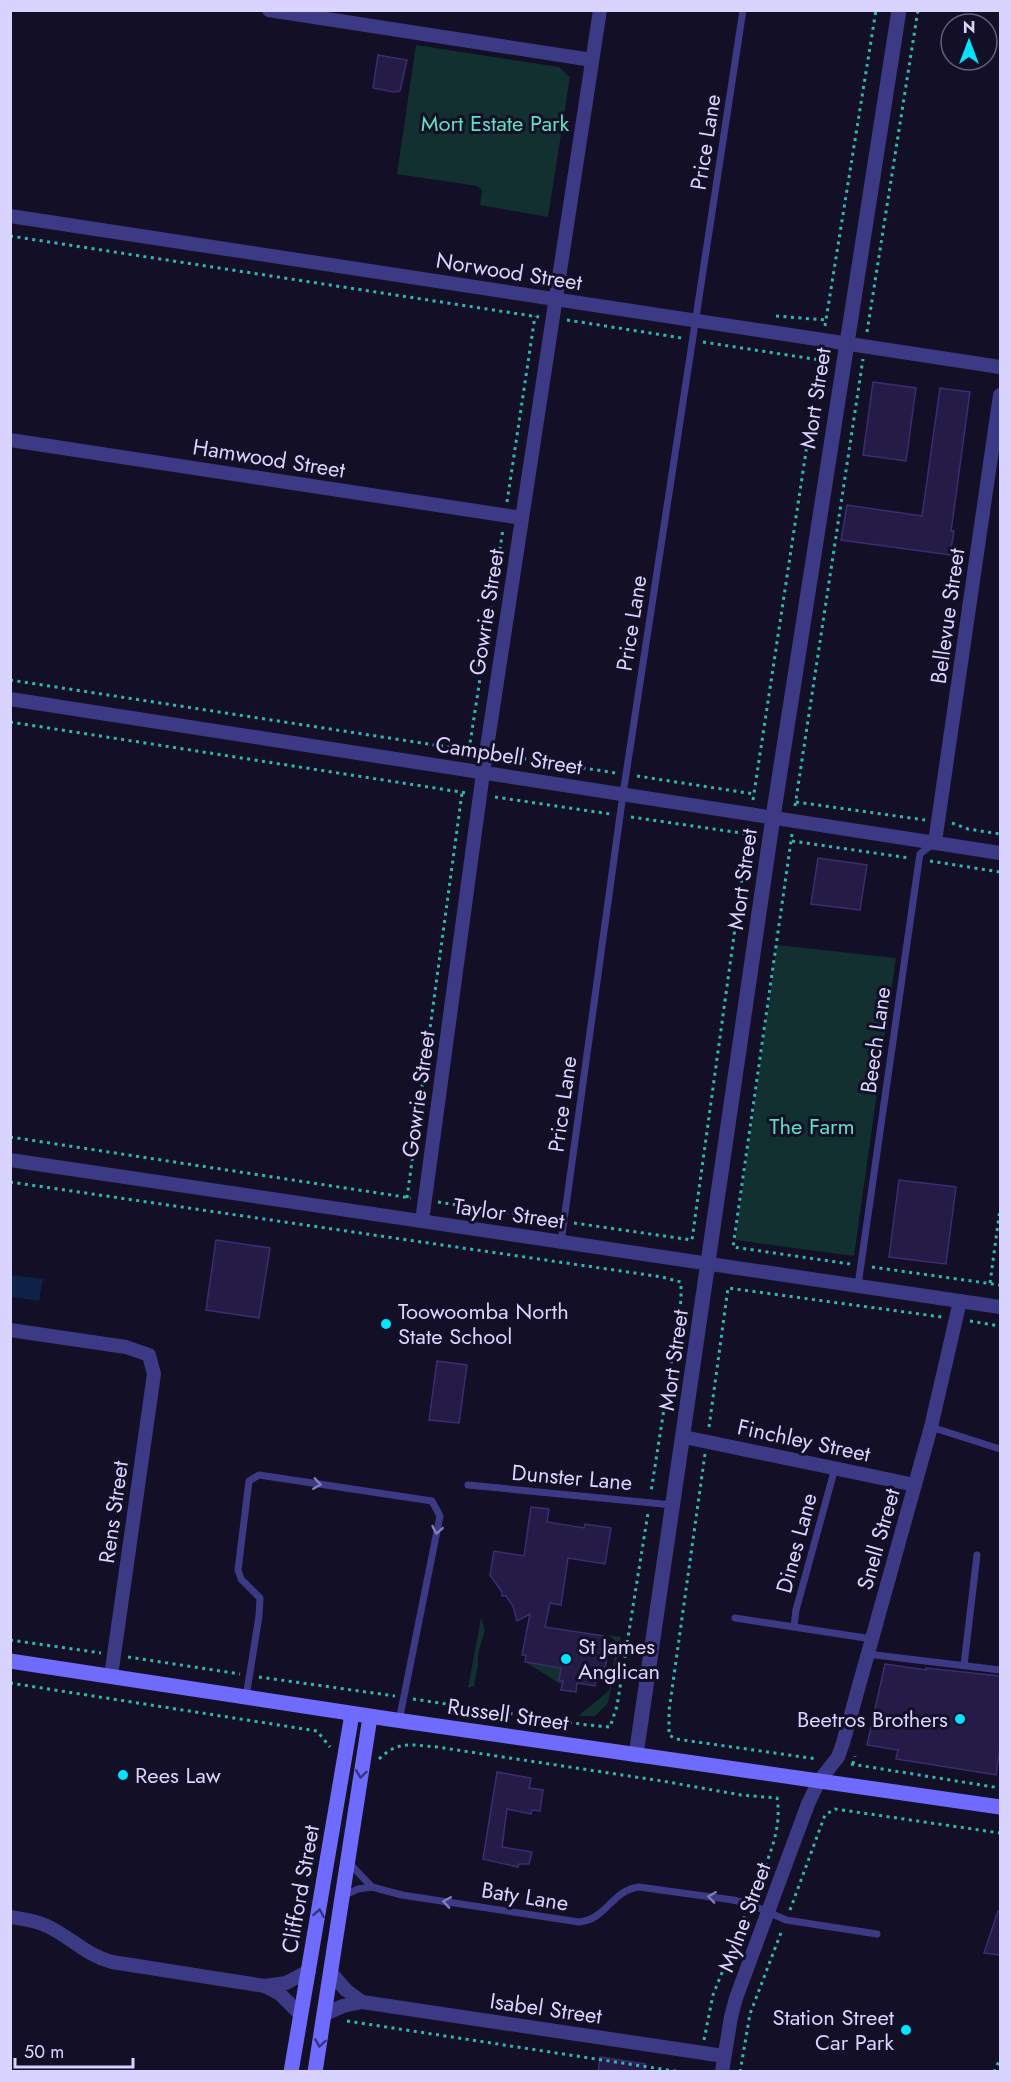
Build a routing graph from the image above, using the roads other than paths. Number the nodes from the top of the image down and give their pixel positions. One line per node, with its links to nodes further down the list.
1 (269, 10): 5 (street)
2 (600, 10): 5 (street, Gowrie Street)
3 (743, 10): 8 (lane, Price Lane)
4 (899, 10): 9 (street, Mort Street)
5 (592, 60): 7 (street, Gowrie Street)
6 (10, 216): 7 (street, Norwood Street)
7 (555, 299): 8 (street, Norwood Street); 13 (street, Gowrie Street)
8 (696, 321): 9 (street, Norwood Street); 16 (lane, Price Lane)
9 (846, 344): 10 (street, Norwood Street); 17 (street, Mort Street)
10 (1000, 367)
11 (1000, 395): 18 (street, Bellevue Street)
12 (10, 440): 13 (street, Hamwood Street)
13 (522, 518): 15 (street, Gowrie Street)
14 (10, 699): 15 (street, Campbell Street)
15 (483, 772): 16 (street, Campbell Street); 21 (street, Gowrie Street)
16 (623, 794): 17 (street, Campbell Street); 22 (lane, Price Lane)
17 (773, 817): 18 (street, Campbell Street); 23 (street, Mort Street)
18 (935, 842): 19 (street, Campbell Street); 24 (lane, Beech Lane)
19 (1000, 853)
20 (10, 1160): 21 (street, Taylor Street)
21 (422, 1221): 22 (street, Taylor Street)
22 (561, 1242): 23 (street, Taylor Street)
23 (710, 1264): 24 (street, Taylor Street); 29 (street, Mort Street)
24 (858, 1285): 25 (street, Taylor Street)
25 (960, 1301): 26 (street, Taylor Street); 28 (street, Snell Street)
26 (1000, 1302)
27 (10, 1330): 43 (street, Rens Street)
28 (932, 1427): 30 (lane); 33 (street, Snell Street)
29 (684, 1437): 31 (street, Finchley Street); 34 (street, Mort Street)
30 (1000, 1449)
31 (835, 1468): 33 (street, Finchley Street); 37 (lane, Dines Lane)
32 (468, 1485): 34 (lane, Dunster Lane)
33 (915, 1485): 38 (street, Snell Street)
34 (673, 1505): 48 (street, Mort Street)
35 (977, 1555): 41 (lane)
36 (735, 1618): 37 (lane)
37 (794, 1627): 38 (lane)
38 (872, 1639): 39 (street, Snell Street)
39 (867, 1654): 41 (lane); 49 (street, Snell Street)
40 (10, 1661): 43 (main road, Russell Street)
41 (964, 1665): 42 (lane)
42 (1000, 1670)
43 (111, 1676): 44 (main road, Russell Street)
44 (246, 1697): 45 (main road, Russell Street); 47 (lane, one-way to 47)
45 (352, 1714): 46 (main road, Russell Street); 57 (main road, Clifford Street, one-way to 45)
46 (370, 1717): 47 (main road, Russell Street); 51 (main road, Clifford Street, one-way to 51)
47 (399, 1721): 48 (main road, Russell Street)
48 (636, 1755): 49 (main road, Russell Street)
49 (819, 1781): 50 (main road, Russell Street); 54 (street, Mylne Street)
50 (1000, 1807)
51 (348, 1862): 52 (lane); 53 (main road, Clifford Street)
52 (372, 1887): 53 (lane, Baty Lane); 54 (lane, Baty Lane, one-way to 52)
53 (343, 1896): 58 (main road, Clifford Street)
54 (768, 1911): 56 (lane, Baty Lane); 63 (street, Mylne Street)
55 (10, 1917): 59 (street)
56 (877, 1934)
57 (309, 1971): 59 (street); 61 (main road, Clifford Street)
58 (331, 1973): 60 (street); 62 (main road, Clifford Street)
59 (265, 1986): 61 (street)
60 (362, 2002): 62 (street, Isabel Street); 63 (street, Isabel Street)
61 (301, 2015): 64 (main road, Clifford Street)
62 (331, 2017): 65 (main road, Clifford Street, one-way to 65)
63 (724, 2056): 66 (street, Mylne Street)
64 (291, 2072)
65 (315, 2072)
66 (722, 2072)

